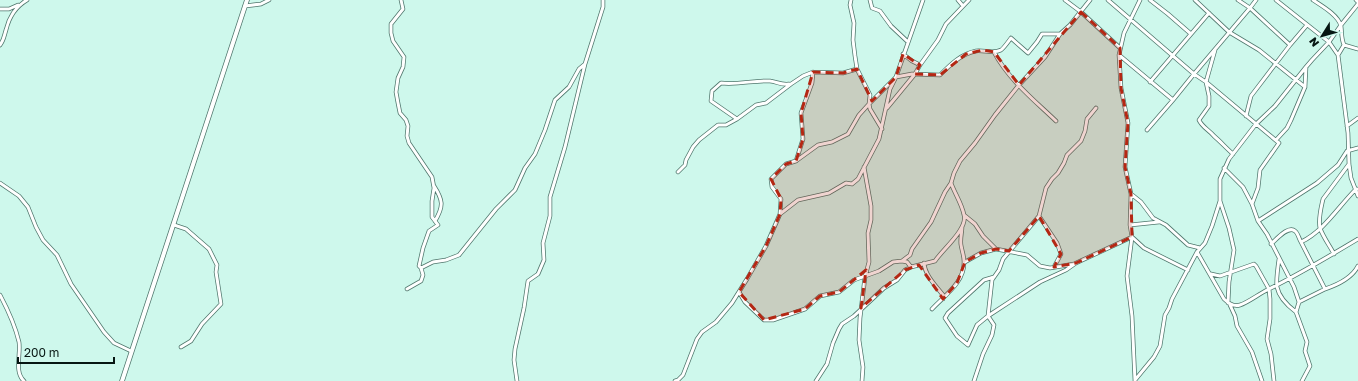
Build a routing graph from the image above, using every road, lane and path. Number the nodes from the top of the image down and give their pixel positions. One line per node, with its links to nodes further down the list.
1 (27, 0): 22 (street)
2 (247, 0): 23 (main road)
3 (269, 0): 23 (street)
4 (401, 0): 86 (street)
5 (603, 0): 49 (street)
6 (851, 0): 52 (street)
7 (870, 0): 35 (street)
8 (923, 0): 35 (street)
9 (958, 0): 24 (street)
10 (969, 0): 24 (street)
11 (1065, 0): 27 (street)
12 (1090, 0): 27 (street)
13 (1108, 0): 29 (street)
14 (1140, 0): 29 (street)
15 (1150, 0): 34 (street)
16 (1195, 0): 28 (street)
17 (1238, 0): 25 (street)
18 (1256, 0): 25 (street)
19 (1276, 0): 30 (street)
20 (1313, 0): 31 (street)
21 (1357, 2): 31 (street)
22 (19, 4): 26 (street); 38 (street)
23 (245, 6): 98 (main road)
24 (964, 6): 50 (street)
25 (1250, 8): 32 (street); 39 (street)
26 (0, 9)
27 (1081, 12): 33 (street); 40 (street)
28 (1209, 13): 32 (street); 34 (street)
29 (1130, 18): 40 (street); 46 (street)
30 (1307, 25): 36 (street); 39 (street)
31 (1340, 25): 36 (street); 37 (street)
32 (1229, 32): 41 (street); 48 (street)
33 (1060, 34): 43 (street); 61 (street)
34 (1191, 34): 46 (street)
35 (908, 42): 44 (street)
36 (1329, 42): 47 (street); 51 (street)
37 (1344, 44): 42 (street); 47 (street)
38 (0, 45)
39 (1290, 45): 48 (street)
40 (1120, 48): 45 (street)
41 (1215, 48): 55 (street); 59 (street)
42 (1358, 48)
43 (994, 52): 54 (street); 61 (street)
44 (903, 54): 50 (street); 56 (street)
45 (1119, 55): 58 (street); 88 (street)
46 (1173, 55): 55 (street); 58 (street)
47 (1338, 55): 72 (street)
48 (1276, 63): 57 (street); 67 (street)
49 (585, 64): 122 (street); 146 (street)
50 (920, 65): 54 (street)
51 (1306, 67): 57 (street); 62 (street)
52 (857, 69): 53 (street); 64 (street)
53 (813, 72): 60 (street); 79 (street)
54 (915, 74): 56 (street); 65 (street)
55 (1194, 74): 59 (street); 63 (street)
56 (896, 77): 64 (street); 65 (street)
57 (1297, 79): 62 (street); 71 (street)
58 (1150, 82): 63 (street)
59 (1206, 82): 67 (street); 78 (street)
60 (791, 84): 69 (street); 69 (street)
61 (1019, 85): 70 (street); 85 (street)
62 (1305, 87): 75 (street)
63 (1173, 100): 74 (street)
64 (869, 104): 73 (street); 79 (street)
65 (887, 108): 73 (street)
66 (1096, 108): 94 (street)
67 (1246, 116): 71 (street)
68 (1358, 118): 72 (street)
69 (737, 119): 83 (street)
70 (1056, 120)
71 (1256, 124): 75 (street); 78 (street)
72 (1347, 126): 77 (street)
73 (882, 129): 81 (street)
74 (1147, 130)
75 (1276, 140): 91 (street)
76 (1358, 148): 77 (street)
77 (1348, 151): 80 (street); 96 (street)
78 (1233, 154): 82 (street)
79 (796, 161): 92 (street)
80 (1349, 164): 87 (street); 101 (street)
81 (864, 167): 92 (street); 126 (street)
82 (1224, 168): 90 (street); 91 (street)
83 (678, 172)
84 (0, 183): 143 (street)
85 (951, 183): 93 (street); 111 (street)
86 (433, 185): 95 (street); 95 (street)
87 (1357, 189): 89 (street); 101 (street)
88 (1131, 194): 97 (street); 100 (street)
89 (1358, 196)
90 (1220, 200): 106 (street); 124 (street)
91 (1252, 204): 96 (street)
92 (780, 214): 133 (street)
93 (964, 215): 99 (street); 107 (street)
94 (1039, 216): 108 (street); 121 (street)
95 (435, 220): 122 (street)
96 (1258, 221): 105 (street)
97 (1159, 222): 100 (street); 106 (street)
98 (174, 225): 142 (street); 143 (main road)
99 (963, 225): 115 (street); 116 (street)
100 (1130, 226): 102 (street)
101 (1320, 228): 104 (street); 110 (street)
102 (1132, 237): 117 (street); 123 (street); 151 (street)
103 (1358, 241): 110 (street)
104 (1301, 242): 105 (street); 118 (street)
105 (1271, 244): 112 (street)
106 (1200, 248): 109 (street)
107 (996, 249): 108 (street); 115 (street)
108 (1009, 252): 121 (street); 127 (street)
109 (1198, 252): 123 (street); 125 (street)
110 (1334, 254): 118 (street)
111 (910, 255): 113 (street); 114 (street)
112 (1279, 258): 128 (street); 129 (street)
113 (902, 261): 114 (street); 126 (street)
114 (907, 262): 120 (street)
115 (964, 262): 135 (street)
116 (924, 263): 120 (street); 135 (street)
117 (1076, 263): 121 (street); 141 (street)
118 (1313, 266): 128 (street); 132 (street)
119 (1358, 266): 132 (street)
120 (911, 267): 138 (street)
121 (1054, 267)
122 (421, 268): 130 (street)
123 (1188, 270): 151 (street)
124 (1231, 272): 125 (street); 131 (street); 137 (street)
125 (1211, 274): 137 (street)
126 (865, 277): 133 (street); 138 (street)
127 (994, 277): 141 (street); 141 (street)
128 (1289, 278): 129 (street); 136 (street)
129 (1276, 287): 131 (street); 140 (street)
130 (407, 289)
131 (1269, 289): 137 (street); 153 (street)
132 (1325, 289): 136 (street)
133 (739, 292): 147 (street)
134 (0, 295): 144 (street)
135 (943, 299): 139 (street)
136 (1299, 302): 140 (street)
137 (1229, 304): 152 (street)
138 (861, 308): 148 (street); 149 (street)
139 (932, 309)
140 (1296, 312): 154 (street)
141 (988, 316): 150 (street)
142 (181, 347)
143 (131, 351): 145 (main road)
144 (24, 381)
145 (122, 381)
146 (517, 381)
147 (675, 381)
148 (816, 381)
149 (862, 381)
150 (974, 381)
151 (1135, 381)
152 (1262, 381)
153 (1274, 381)
154 (1302, 381)

